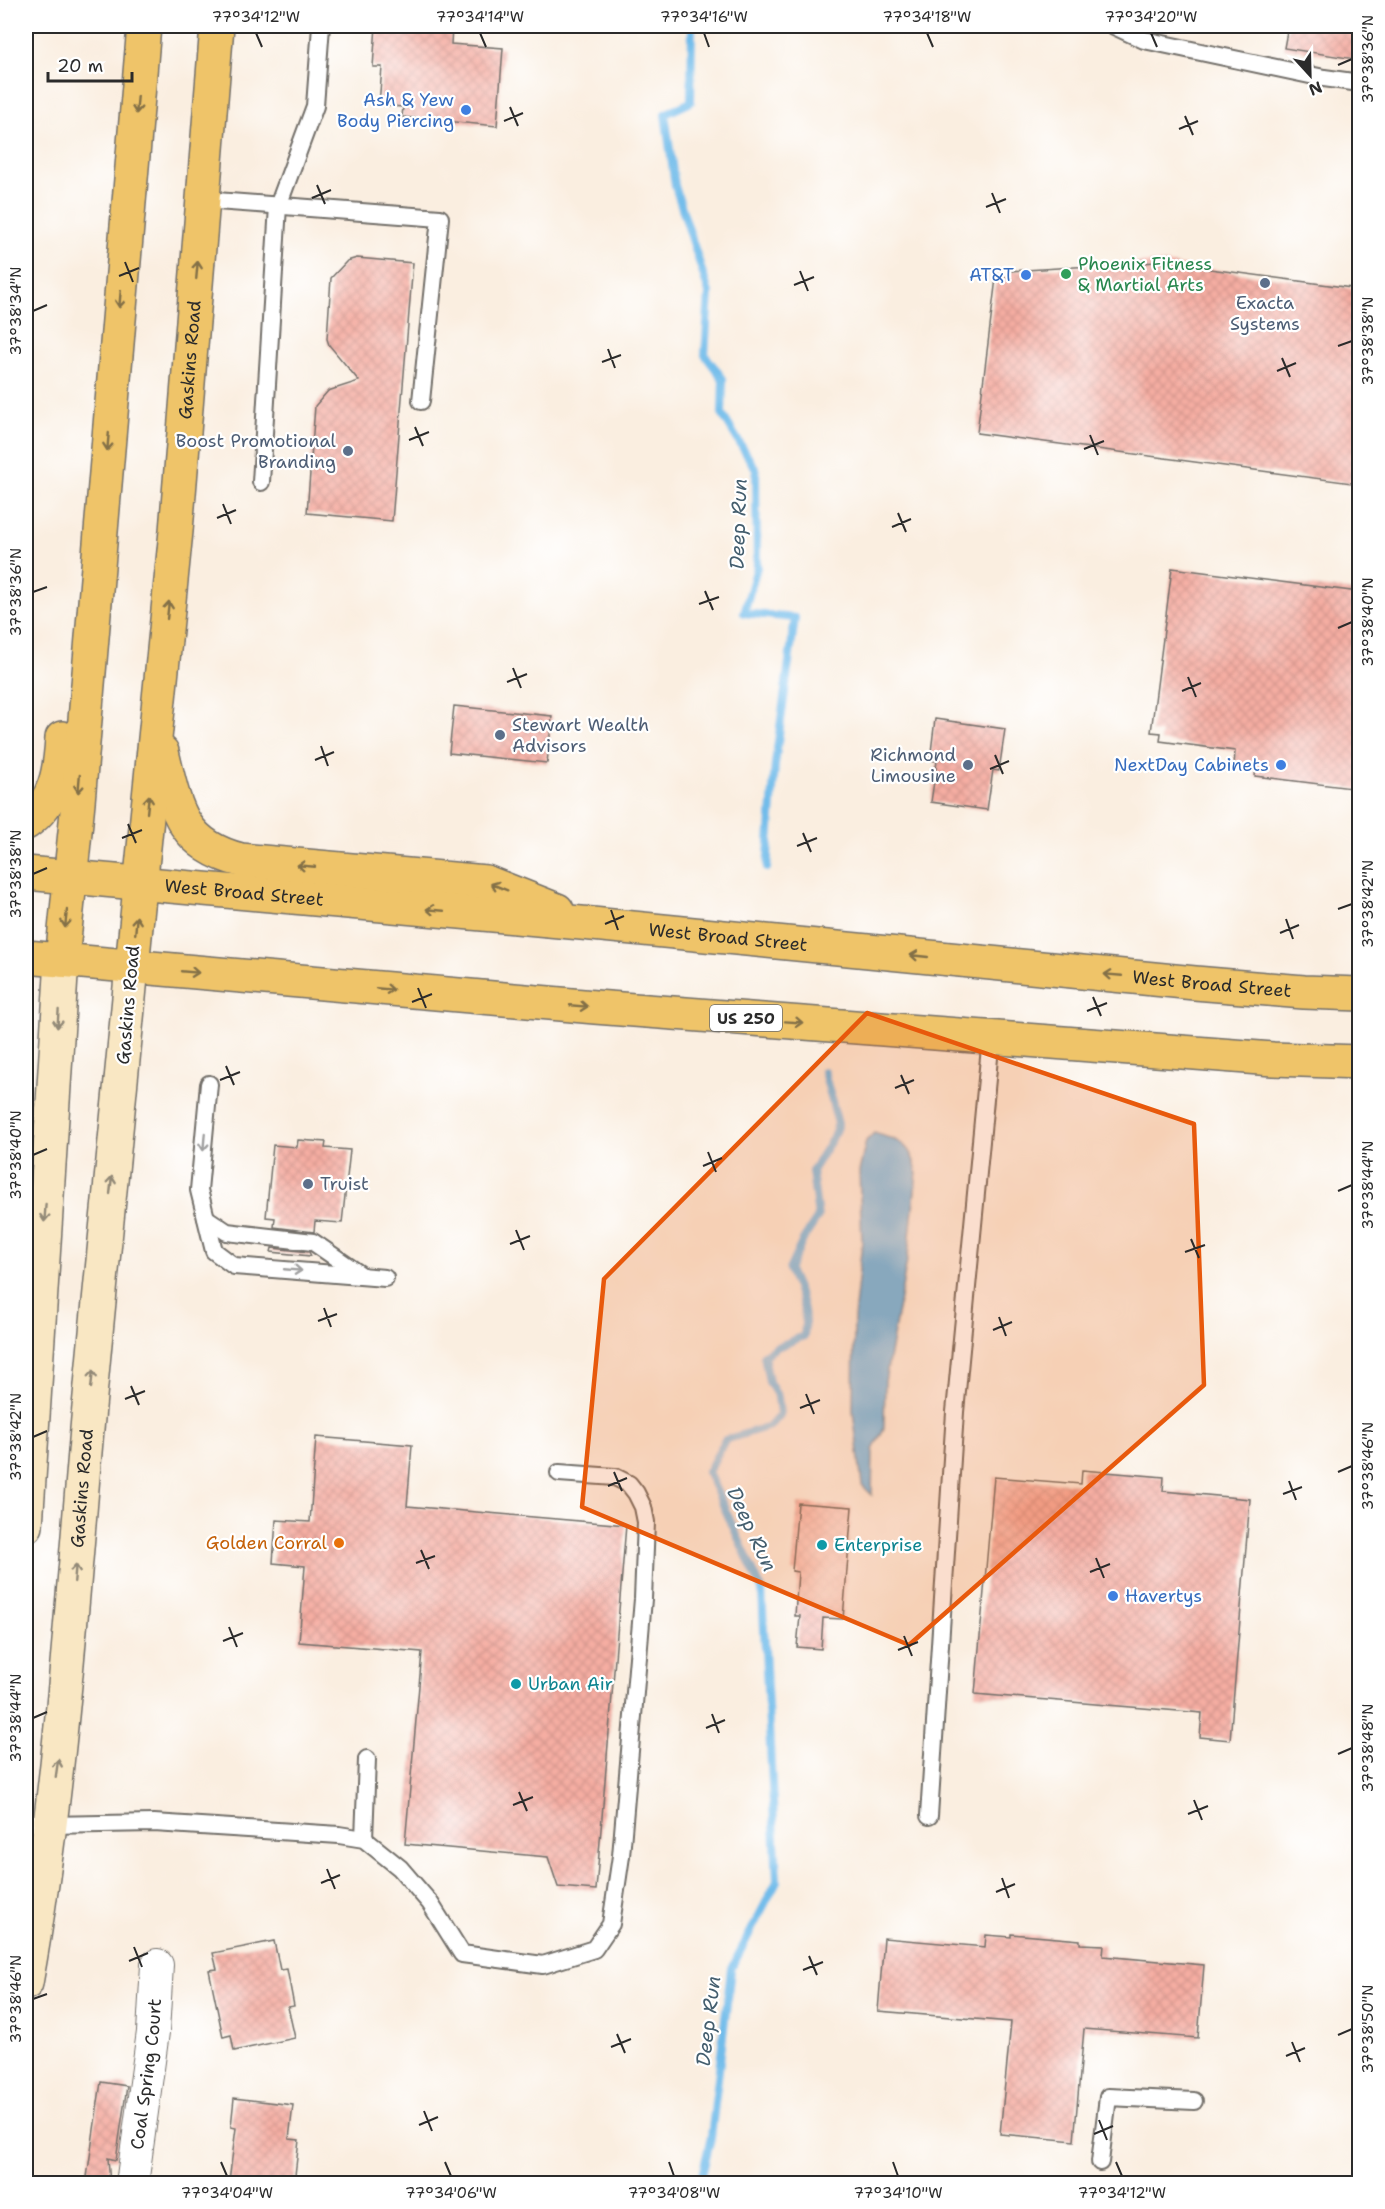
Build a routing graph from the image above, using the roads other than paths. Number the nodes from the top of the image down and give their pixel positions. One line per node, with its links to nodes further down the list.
1 (144, 26): 10 (main road, one-way to 10)
2 (217, 26): 6 (main road, Gaskins Road)
3 (321, 26): 7 (lane)
4 (1114, 26): 5 (lane)
5 (1359, 83)
6 (203, 200): 7 (lane); 11 (main road, Gaskins Road, one-way to 6)
7 (278, 206): 8 (lane); 9 (lane)
8 (421, 401)
9 (261, 482)
10 (100, 537): 12 (main road); 14 (main road, one-way to 14)
11 (156, 730): 15 (main road, Gaskins Road, one-way to 11); 16 (main road, one-way to 11)
12 (26, 822)
13 (26, 873): 14 (main road, West Broad Street)
14 (71, 877): 15 (main road, West Broad Street); 18 (main road, one-way to 18)
15 (139, 884): 16 (main road, West Broad Street, one-way to 15); 19 (main road, Gaskins Road, one-way to 15)
16 (592, 924): 20 (main road, West Broad Street, one-way to 16)
17 (26, 957): 18 (main road, US 250)
18 (62, 960): 19 (main road, US 250); 27 (main road, one-way to 27)
19 (132, 966): 21 (main road, US 250, one-way to 21); 32 (main road, Gaskins Road, one-way to 19)
20 (1359, 994)
21 (991, 1037): 22 (main road, US 250); 31 (lane)
22 (1359, 1062)
23 (209, 1084): 24 (lane, one-way to 24)
24 (206, 1218): 25 (lane); 25 (lane, one-way to 25)
25 (362, 1276): 26 (lane)
26 (385, 1278)
27 (28, 1462): 29 (main road)
28 (559, 1473): 33 (lane)
29 (26, 1526)
30 (367, 1760): 33 (lane)
31 (929, 1816)
32 (38, 1824): 33 (lane); 35 (main road, Gaskins Road)
33 (364, 1839)
34 (157, 1965): 38 (street, Coal Spring Court)
35 (26, 1983)
36 (1194, 2101): 37 (lane)
37 (1100, 2162)
38 (132, 2184)

